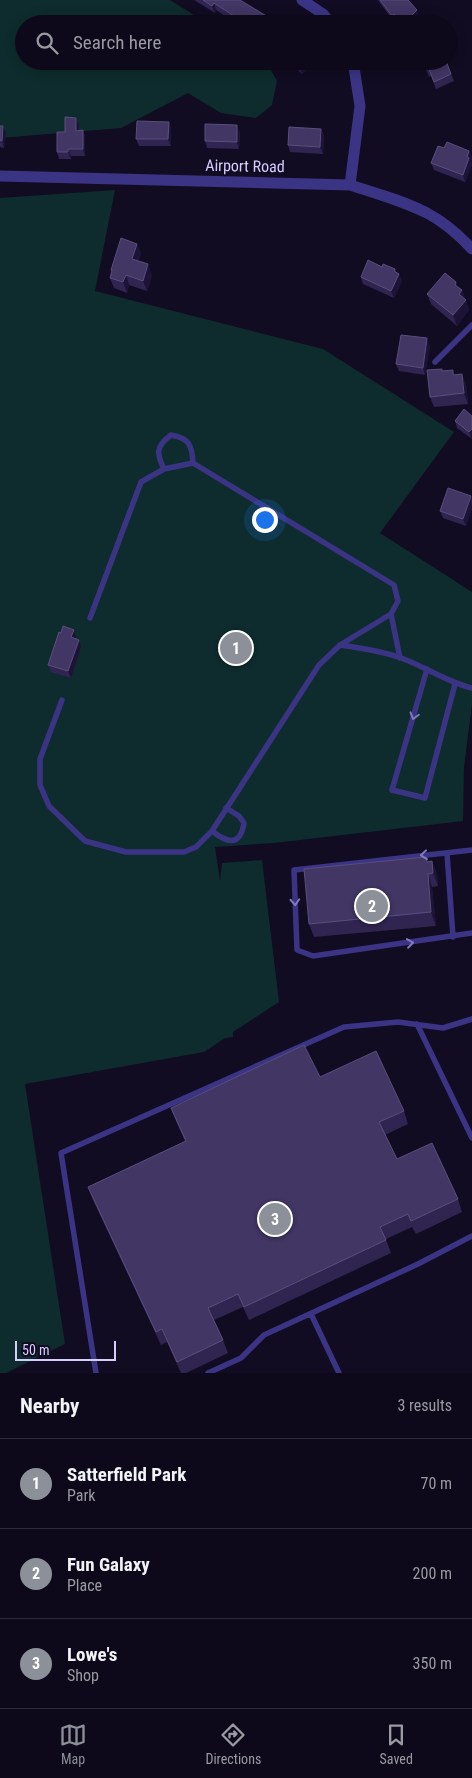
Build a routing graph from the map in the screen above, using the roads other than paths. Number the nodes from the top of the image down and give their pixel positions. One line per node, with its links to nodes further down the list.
1 (302, 0): 2 (street)
2 (324, 15)
3 (354, 70): 5 (street)
4 (0, 176): 5 (street, Airport Road)
5 (350, 185): 6 (street, Airport Road)
6 (472, 249)
7 (472, 325): 8 (lane)
8 (435, 362)
9 (193, 463): 10 (lane); 10 (lane); 11 (lane)
10 (164, 469): 12 (lane)
11 (391, 614): 13 (lane); 14 (lane)
12 (90, 618)
13 (340, 646): 14 (lane); 19 (lane)
14 (400, 658): 15 (lane)
15 (427, 669): 16 (lane); 16 (lane, one-way to 16)
16 (455, 684): 17 (lane)
17 (472, 688)
18 (62, 700): 20 (lane)
19 (226, 808): 20 (lane); 20 (lane)
20 (212, 831)
21 (472, 850): 22 (lane)
22 (447, 853): 24 (lane); 24 (lane, one-way to 24)
23 (472, 933): 24 (lane)
24 (453, 937)
25 (472, 1019): 26 (lane)
26 (417, 1024): 27 (lane); 30 (lane)
27 (472, 1138)
28 (472, 1236): 29 (lane)
29 (312, 1314): 31 (lane); 32 (lane)
30 (96, 1373)
31 (208, 1373)
32 (339, 1373)

